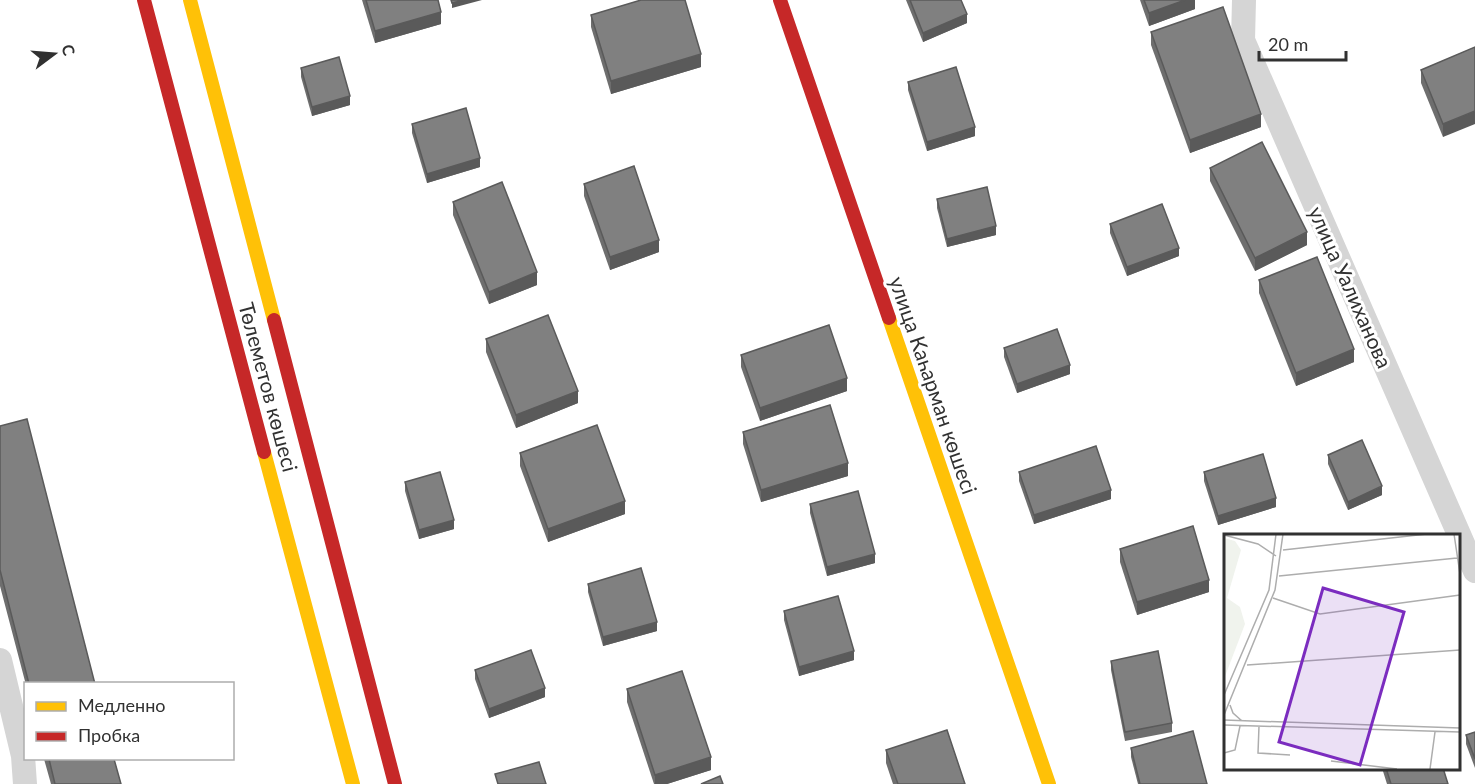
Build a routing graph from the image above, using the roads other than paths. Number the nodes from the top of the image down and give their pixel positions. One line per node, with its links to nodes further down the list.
1 (144, 0): 10 (main road, Төлеметов көшесі)
2 (190, 0): 11 (main road, Төлеметов көшесі)
3 (780, 0): 12 (main road, улица Каһарман көшесі)
4 (1244, 0): 5 (street, улица Уалиханова)
5 (1459, 534)
6 (1460, 537): 7 (street, улица Уалиханова)
7 (1475, 571)
8 (0, 660): 9 (street)
9 (25, 784)
10 (353, 784)
11 (395, 784)
12 (1049, 784)

